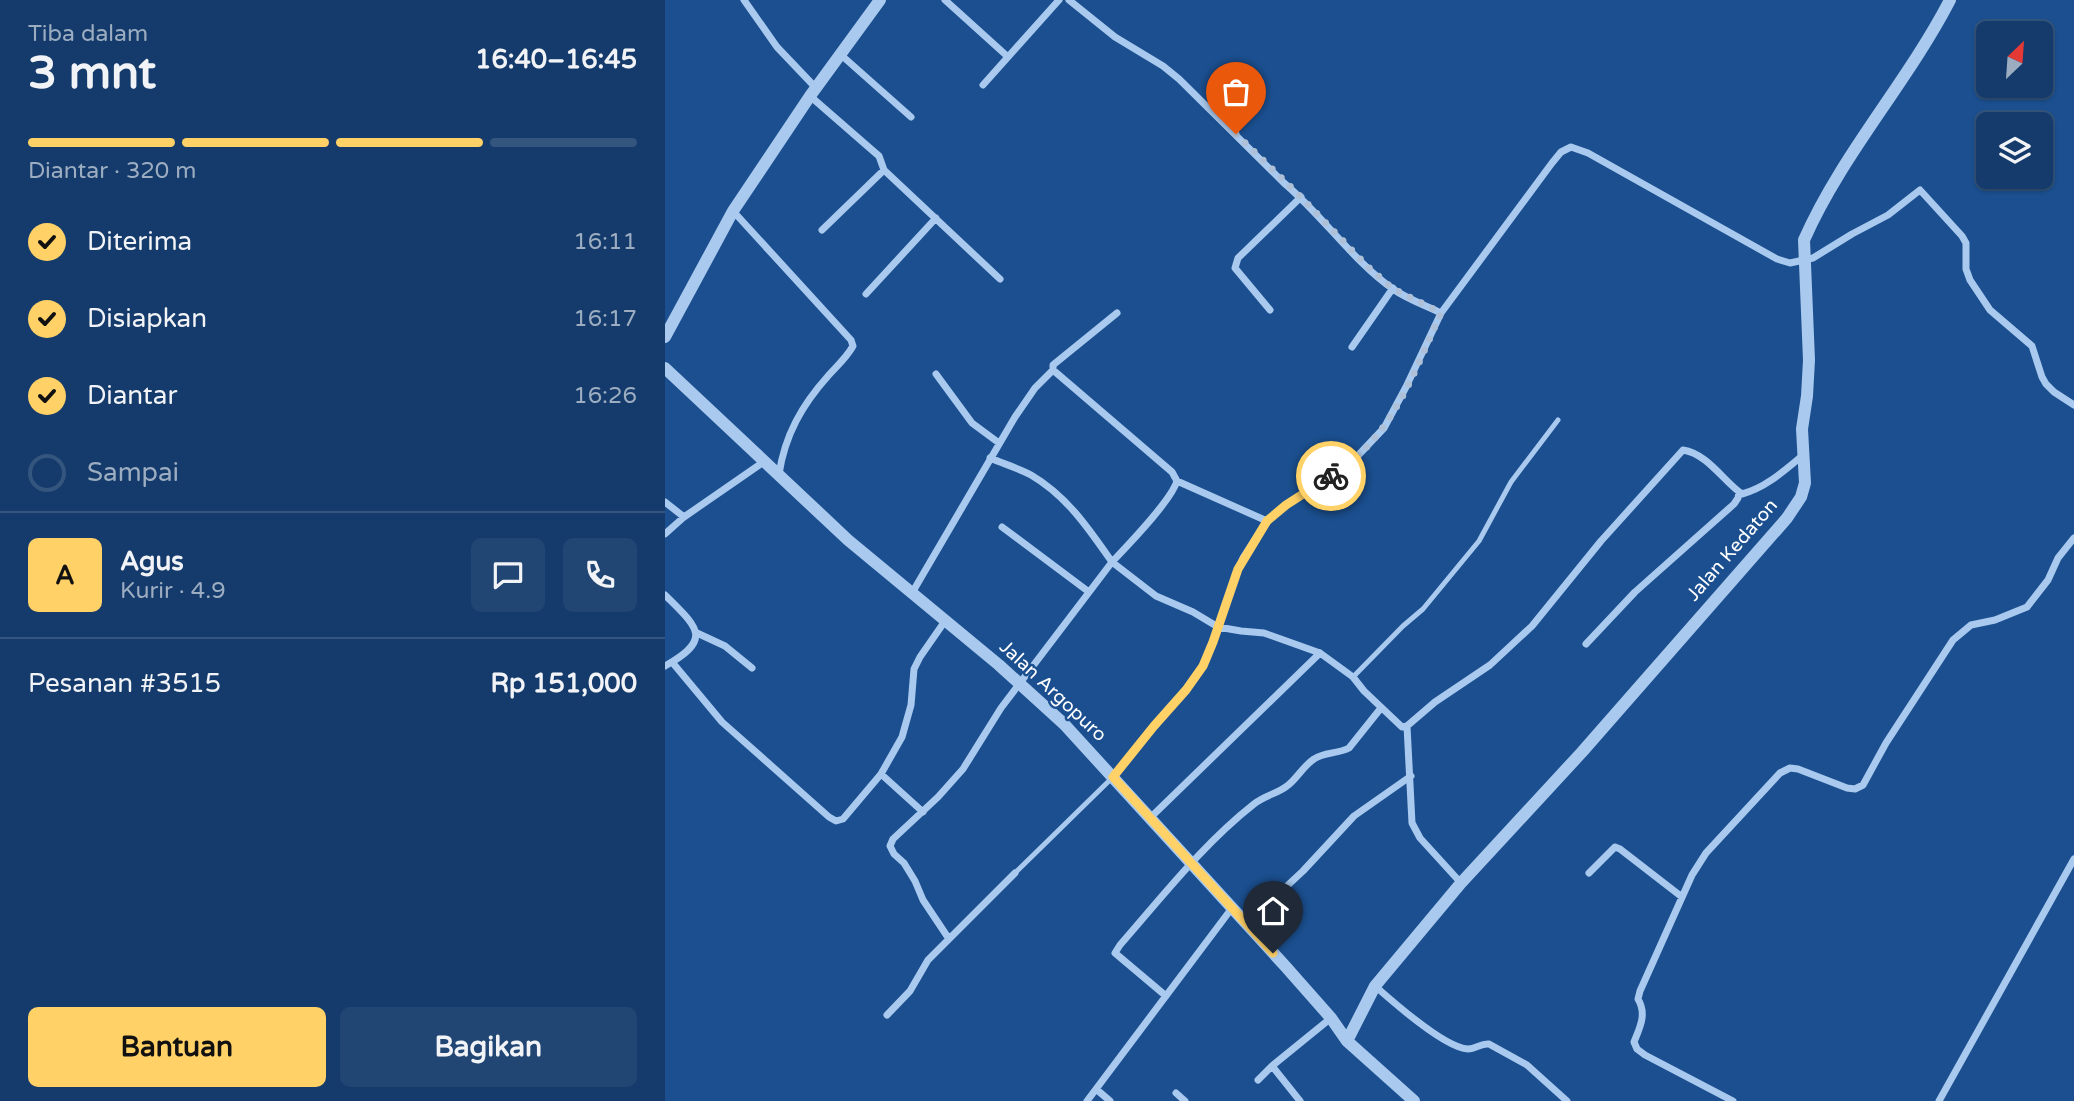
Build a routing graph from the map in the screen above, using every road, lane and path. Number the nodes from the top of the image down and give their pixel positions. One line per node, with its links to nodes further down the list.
1 (744, 0): 10 (street)
2 (880, 0): 7 (street)
3 (945, 0): 8 (street)
4 (1059, 0): 8 (street)
5 (1069, 0): 13 (street)
6 (1950, 0): 17 (street, Jalan Kedaton)
7 (840, 54): 10 (street); 11 (street)
8 (1007, 56): 9 (street)
9 (983, 85)
10 (813, 92): 12 (street); 14 (street)
11 (911, 117)
12 (884, 170): 15 (street); 16 (street)
13 (1301, 197): 19 (street); 21 (street)
14 (733, 211): 24 (street); 35 (street)
15 (936, 218): 18 (street); 20 (street)
16 (822, 230)
17 (1805, 261): 23 (street); 29 (street); 32 (street, Jalan Kedaton)
18 (1000, 279)
19 (1392, 288): 23 (street); 25 (street)
20 (866, 294)
21 (1270, 310)
22 (1117, 313): 27 (street)
23 (1441, 313): 40 (street)
24 (665, 337)
25 (1352, 347)
26 (665, 368): 34 (street, Jalan Argopuro)
27 (1053, 370): 31 (street); 36 (street)
28 (936, 374): 31 (street)
29 (2074, 405)
30 (1557, 420): 55 (lane)
31 (999, 443): 33 (street)
32 (1802, 457): 37 (street); 68 (street, Jalan Kedaton)
33 (990, 458): 44 (street); 46 (street)
34 (766, 461): 35 (street, Jalan Argopuro); 39 (street)
35 (779, 474): 46 (street, Jalan Argopuro)
36 (1177, 481): 40 (street); 44 (street)
37 (1739, 492): 51 (street); 58 (street)
38 (665, 502): 39 (street)
39 (684, 517): 42 (street)
40 (1267, 521): 49 (street)
41 (1002, 527): 45 (street)
42 (665, 534)
43 (2074, 538): 69 (street)
44 (1112, 562): 45 (street); 49 (street)
45 (1089, 592): 56 (street)
46 (912, 594): 48 (street, Jalan Argopuro)
47 (665, 596): 50 (street)
48 (945, 621): 56 (street, Jalan Argopuro); 59 (street)
49 (1218, 627): 52 (street); 61 (street)
50 (697, 633): 53 (street); 54 (street)
51 (1586, 644)
52 (1320, 653): 55 (street); 63 (street)
53 (668, 664): 59 (street)
54 (752, 668)
55 (1353, 677): 57 (street)
56 (1020, 684): 61 (street, Jalan Argopuro); 62 (street)
57 (1381, 708): 58 (street); 65 (street)
58 (1407, 726): 60 (street)
59 (881, 774): 62 (street)
60 (1411, 776): 68 (street); 71 (street)
61 (1113, 777): 63 (street, Jalan Argopuro); 66 (lane)
62 (923, 812): 72 (street)
63 (1149, 818): 65 (street, Jalan Argopuro)
64 (2074, 859): 89 (street)
65 (1192, 863): 70 (street, Jalan Argopuro); 74 (street)
66 (1015, 873): 72 (street)
67 (1589, 873): 69 (street)
68 (1461, 883): 73 (street, Jalan Kedaton)
69 (1682, 897): 88 (street)
70 (1231, 908): 71 (street, Jalan Argopuro); 74 (street)
71 (1246, 924): 76 (street, Jalan Argopuro)
72 (949, 939): 75 (street)
73 (1375, 986): 77 (street, Jalan Kedaton); 87 (street)
74 (1166, 996): 80 (street)
75 (887, 1015)
76 (1331, 1018): 77 (street, Jalan Argopuro); 78 (street)
77 (1347, 1041): 86 (street, Jalan Argopuro)
78 (1272, 1066): 79 (street); 85 (street)
79 (1258, 1080)
80 (1096, 1089): 82 (street); 83 (street)
81 (1175, 1093): 84 (street)
82 (1087, 1101)
83 (1110, 1101)
84 (1185, 1101)
85 (1300, 1101)
86 (1415, 1101)
87 (1567, 1101)
88 (1733, 1101)
89 (1939, 1101)

